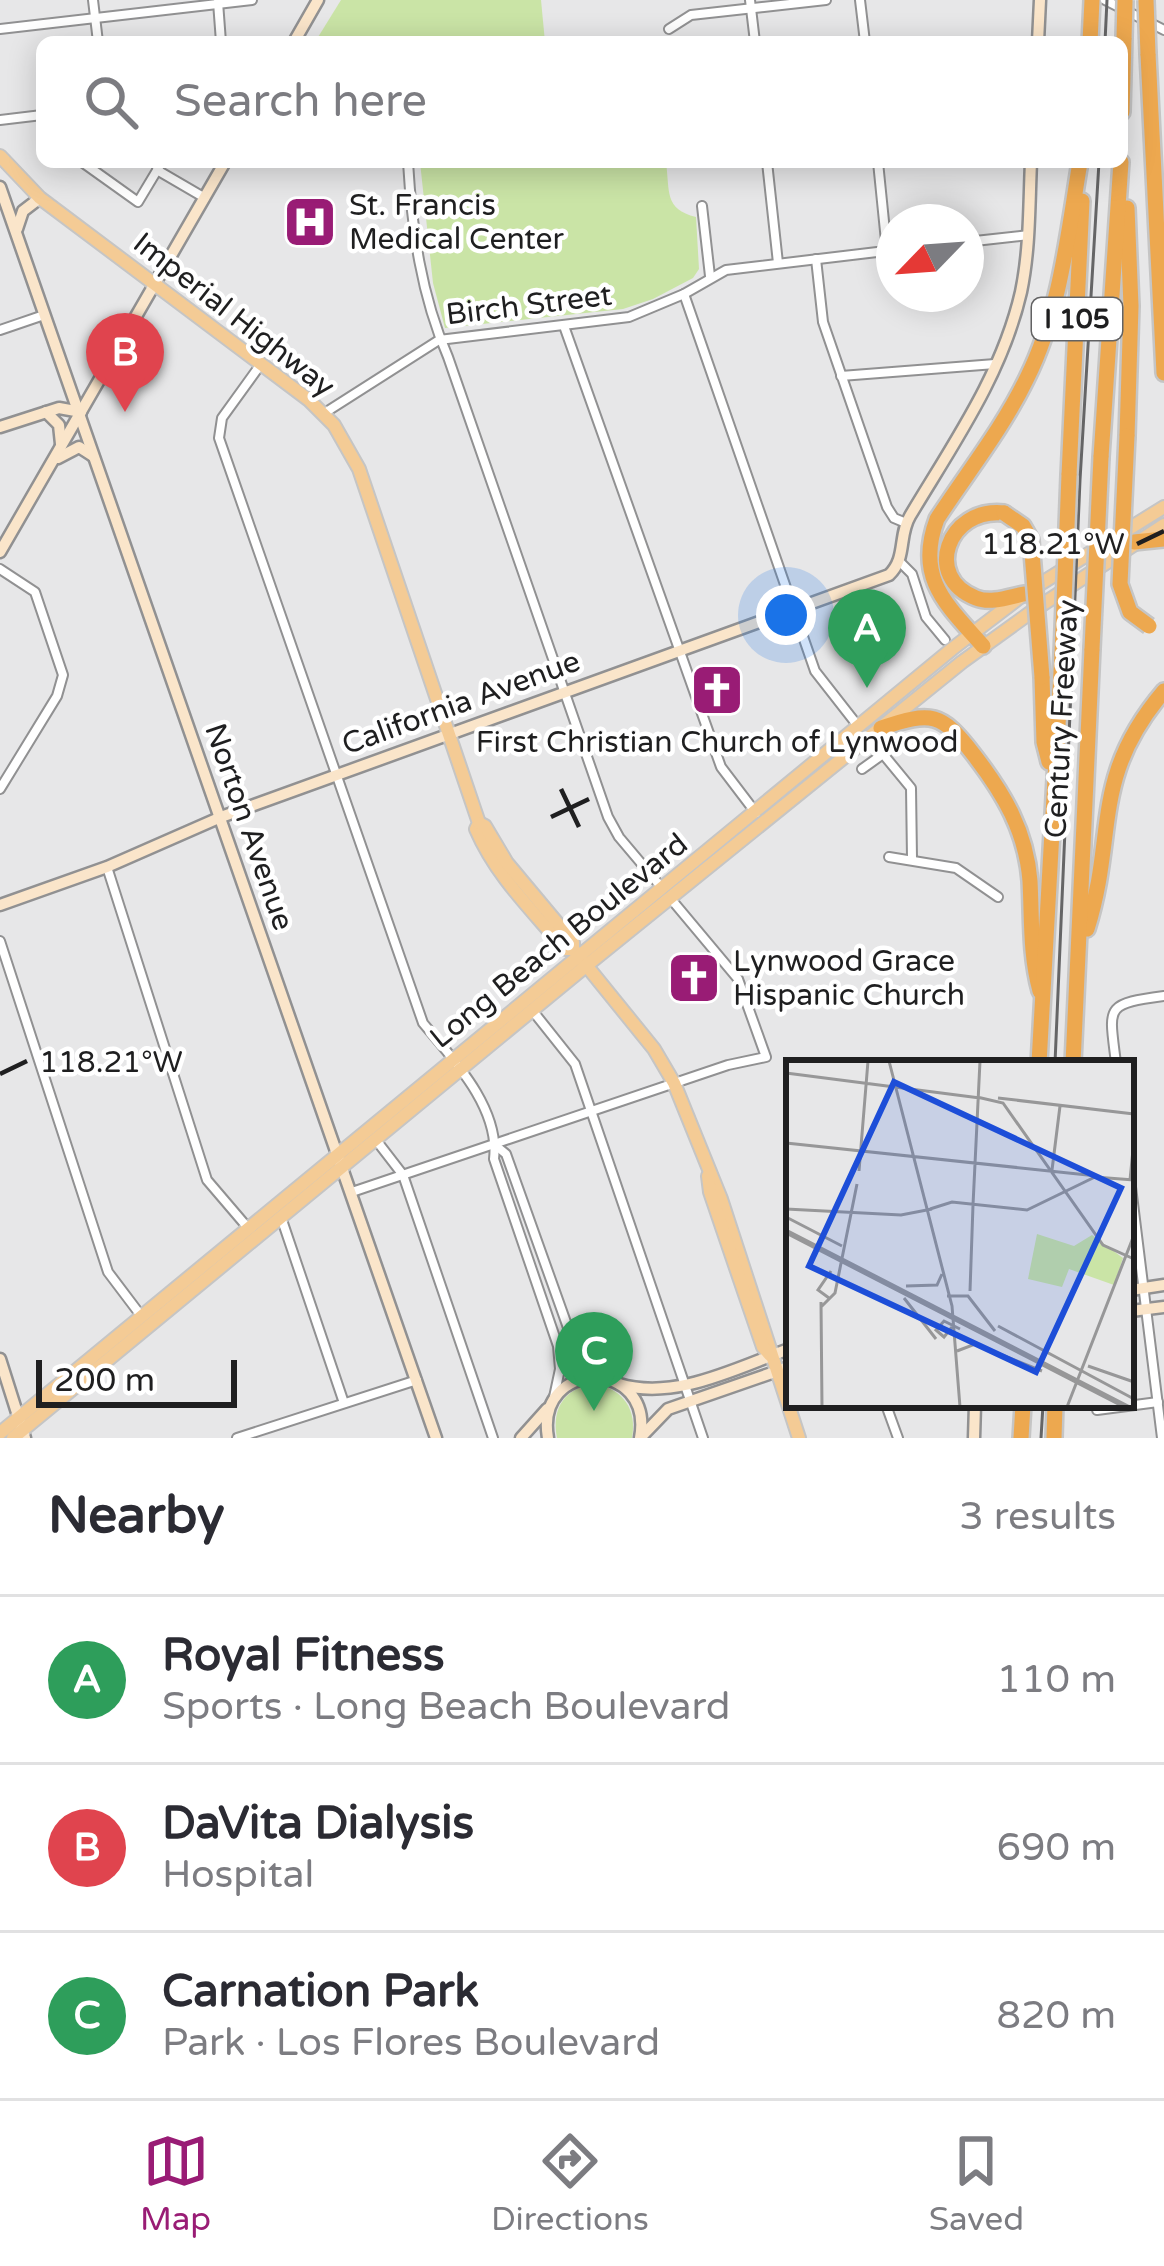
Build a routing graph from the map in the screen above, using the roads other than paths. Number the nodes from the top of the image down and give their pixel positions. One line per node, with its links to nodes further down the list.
1 (93, 0): 12 (street)
2 (252, 0): 10 (street)
3 (318, 0): 18 (street)
4 (826, 0): 11 (street)
5 (860, 0): 20 (street)
6 (1040, 0): 21 (street)
7 (1105, 0): 15 (street)
8 (1125, 0): 22 (highway, bridge)
9 (1146, 0): 58 (highway, bridge)
10 (218, 2): 12 (street); 17 (street)
11 (750, 4): 14 (street); 19 (street)
12 (94, 17): 13 (street); 16 (street)
13 (0, 28)
14 (669, 29)
15 (1164, 30)
16 (97, 36)
17 (221, 36)
18 (299, 36)
19 (753, 36)
20 (864, 36)
21 (1038, 36)
22 (1124, 36)
23 (36, 116): 24 (street)
24 (0, 120)
25 (0, 156): 40 (main road, Imperial Highway)
26 (90, 168): 27 (street)
27 (158, 168)
28 (162, 168): 39 (street)
29 (222, 168): 39 (street)
30 (410, 168): 55 (street)
31 (768, 168): 48 (street)
32 (879, 168): 41 (street)
33 (1031, 168): 44 (street)
34 (1081, 168): 79 (highway)
35 (1082, 168): 88 (highway, Century Freeway / I 105, bridge)
36 (1121, 168): 77 (highway, bridge)
37 (1121, 168): 99 (highway, Century Freeway / I 105, bridge)
38 (0, 187): 43 (street, Norton Avenue)
39 (205, 197): 50 (street)
40 (40, 198): 43 (street); 50 (main road, Imperial Highway)
41 (884, 204)
42 (702, 206): 49 (street)
43 (12, 233): 52 (street, Norton Avenue)
44 (1029, 235): 45 (street); 56 (street)
45 (984, 240)
46 (876, 253): 47 (street, Birch Street)
47 (815, 260): 48 (street, Birch Street); 59 (street)
48 (778, 263): 49 (street, Birch Street)
49 (710, 276): 51 (street, Birch Street)
50 (156, 284): 57 (main road, Imperial Highway); 61 (street)
51 (683, 294): 53 (street, Birch Street); 76 (street)
52 (46, 314): 54 (street); 61 (street, Norton Avenue)
53 (564, 326): 55 (street, Birch Street); 80 (street)
54 (0, 330)
55 (440, 340): 62 (street, Birch Street); 81 (street)
56 (998, 363): 59 (street); 68 (street)
57 (261, 364): 62 (main road, Imperial Highway); 87 (street)
58 (1164, 373)
59 (842, 376): 68 (street)
60 (46, 412): 61 (street); 63 (street); 64 (street)
61 (81, 412): 64 (street); 66 (street, Norton Avenue)
62 (323, 414): 85 (main road, Imperial Highway)
63 (0, 427)
64 (61, 446): 65 (street)
65 (51, 464): 66 (street); 72 (street)
66 (102, 475): 90 (street, Norton Avenue)
67 (1164, 507): 75 (main road, Long Beach Boulevard)
68 (906, 523): 73 (street)
69 (1164, 525): 71 (main road, Long Beach Boulevard)
70 (1164, 539): 71 (highway)
71 (1134, 542): 79 (main road, Long Beach Boulevard)
72 (0, 552)
73 (900, 562): 76 (street, California Avenue); 78 (street)
74 (0, 569): 89 (street)
75 (1024, 594): 79 (main road, Long Beach Boulevard); 88 (highway, bridge)
76 (795, 610): 80 (street, California Avenue); 83 (street)
77 (1156, 628)
78 (945, 640)
79 (978, 640): 83 (main road, Long Beach Boulevard); 84 (main road, Long Beach Boulevard)
80 (679, 650): 81 (street, California Avenue); 91 (street)
81 (563, 690): 85 (street, California Avenue); 95 (street)
82 (1164, 691): 99 (highway)
83 (857, 726): 91 (main road, Long Beach Boulevard)
84 (881, 728): 91 (main road, Long Beach Boulevard); 102 (highway)
85 (448, 733): 87 (street, California Avenue); 100 (main road, Imperial Highway)
86 (862, 769): 93 (street)
87 (335, 775): 90 (street, California Avenue); 107 (street)
88 (1053, 776): 102 (highway, Century Freeway / I 105)
89 (0, 789)
90 (220, 817): 94 (street, California Avenue); 112 (street, Norton Avenue)
91 (760, 818): 95 (main road, Long Beach Boulevard)
92 (889, 857): 93 (street)
93 (912, 858): 96 (street)
94 (107, 867): 97 (street, California Avenue); 118 (street)
95 (666, 894): 100 (main road, Long Beach Boulevard); 108 (street)
96 (998, 897)
97 (0, 905)
98 (0, 941): 126 (street)
99 (1079, 953): 105 (highway, Century Freeway / I 105)
100 (579, 956): 103 (main road, Long Beach Boulevard); 107 (main road, Long Beach Boulevard); 108 (main road, Imperial Highway)
101 (1164, 996): 106 (street)
102 (1042, 999): 104 (highway, Century Freeway / I 105)
103 (532, 1010): 107 (main road, Long Beach Boulevard); 109 (street)
104 (1040, 1060)
105 (1073, 1060)
106 (1116, 1060)
107 (456, 1063): 110 (main road, Long Beach Boulevard); 111 (street); 112 (main road, Long Beach Boulevard)
108 (674, 1083): 109 (street); 128 (main road, Imperial Highway)
109 (591, 1113): 111 (street); 133 (street)
110 (376, 1140): 113 (main road, Long Beach Boulevard); 114 (street)
111 (495, 1145): 114 (street); 132 (street); 135 (street)
112 (338, 1152): 113 (street, Norton Avenue); 115 (main road, Long Beach Boulevard)
113 (344, 1167): 116 (street, Norton Avenue); 117 (main road, Long Beach Boulevard)
114 (403, 1175): 116 (street); 150 (street)
115 (301, 1183): 117 (main road); 118 (main road, Long Beach Boulevard)
116 (352, 1192): 131 (street, Norton Avenue)
117 (282, 1220): 120 (main road, Long Beach Boulevard); 137 (street)
118 (248, 1228): 120 (main road); 126 (main road, Long Beach Boulevard)
119 (1134, 1238): 122 (street)
120 (231, 1261): 126 (main road, Long Beach Boulevard)
121 (1164, 1285): 122 (street)
122 (1137, 1289): 124 (street)
123 (1164, 1307): 124 (street)
124 (1146, 1309): 125 (street); 136 (street)
125 (1134, 1311)
126 (146, 1322): 146 (main road, Long Beach Boulevard)
127 (786, 1350): 128 (street)
128 (770, 1355): 130 (main road, Imperial Highway); 133 (street)
129 (0, 1359): 146 (street)
130 (782, 1369): 134 (street)
131 (417, 1380): 137 (street); 149 (street, Norton Avenue)
132 (614, 1382): 133 (street); 135 (street); 153 (street)
133 (685, 1384): 134 (street)
134 (690, 1400): 153 (street); 154 (street)
135 (552, 1402): 151 (street); 152 (street)
136 (1158, 1402): 138 (street); 160 (street)
137 (344, 1403): 148 (street)
138 (1134, 1405)
139 (792, 1408): 155 (main road, Imperial Highway)
140 (887, 1408): 156 (street)
141 (975, 1408): 157 (street)
142 (1023, 1408): 158 (highway)
143 (1055, 1408): 159 (highway)
144 (1112, 1408): 145 (street)
145 (1097, 1410)
146 (20, 1431): 147 (main road, Long Beach Boulevard)
147 (0, 1433)
148 (237, 1438)
149 (436, 1438)
150 (493, 1438)
151 (521, 1438)
152 (548, 1438)
153 (640, 1438)
154 (703, 1438)
155 (799, 1438)
156 (898, 1438)
157 (974, 1438)
158 (1021, 1438)
159 (1054, 1438)
160 (1162, 1438)

